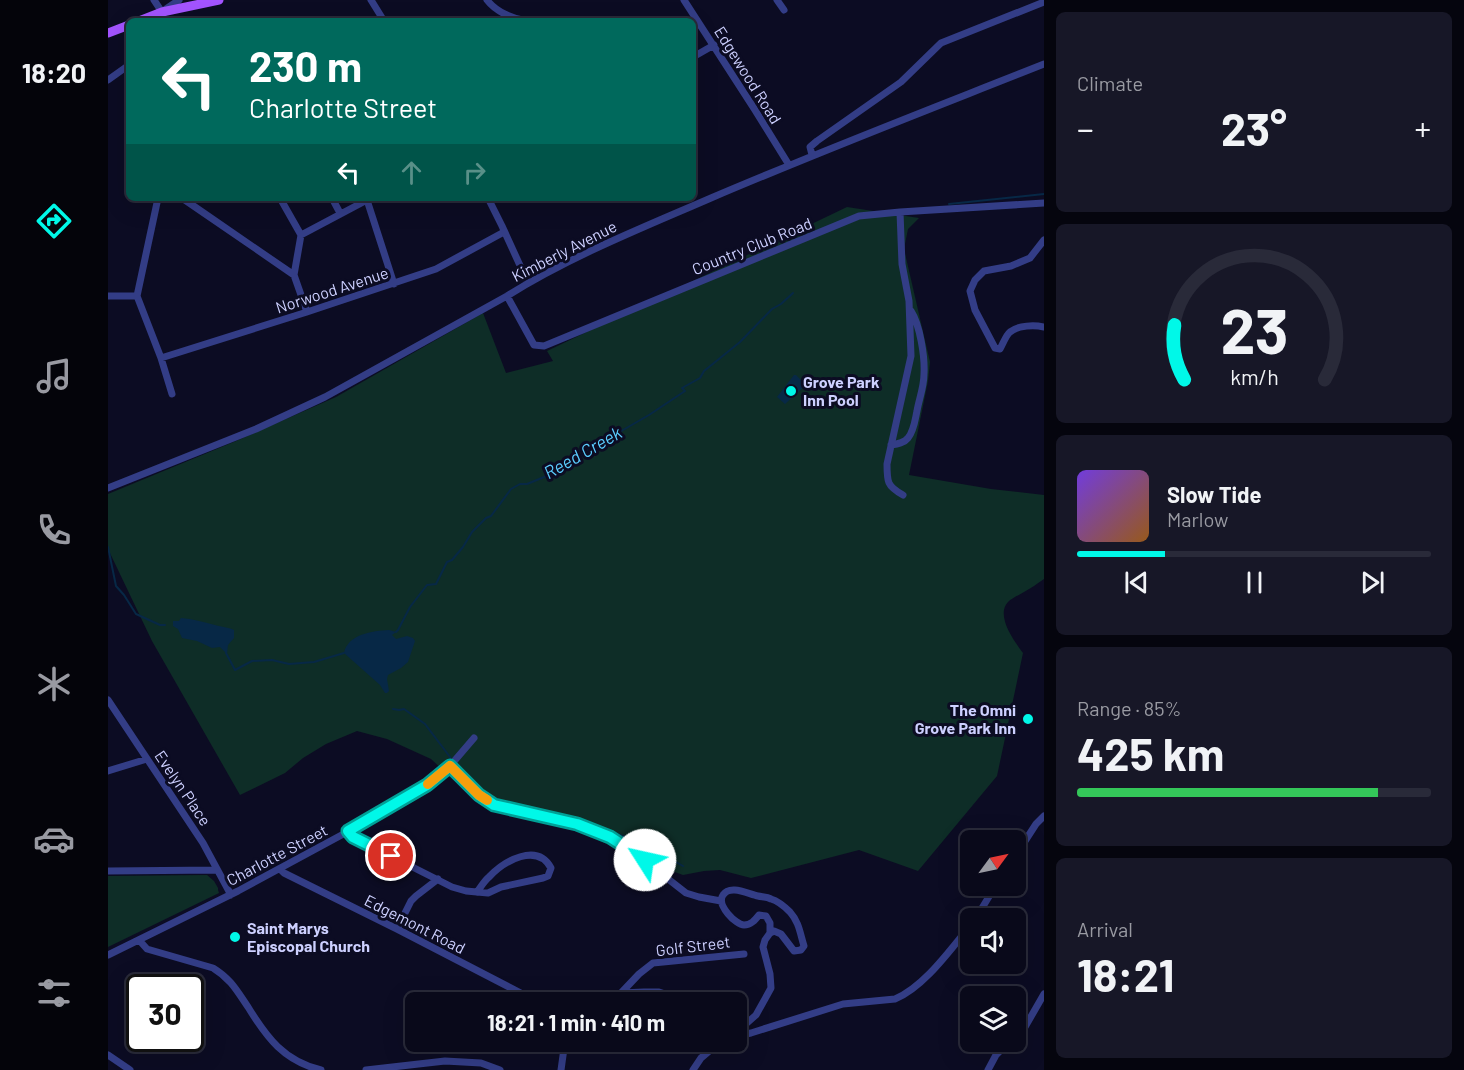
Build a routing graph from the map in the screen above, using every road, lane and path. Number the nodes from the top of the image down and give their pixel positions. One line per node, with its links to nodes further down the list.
1 (154, 0): 12 (street)
2 (179, 0): 12 (street)
3 (219, 0): 12 (main road)
4 (371, 0): 13 (street)
5 (487, 0): 14 (street)
6 (684, 0): 17 (street, Edgewood Road)
7 (777, 0): 11 (street)
8 (1032, 0): 10 (street)
9 (1044, 2): 10 (street)
10 (1026, 9): 22 (street)
11 (784, 10)
12 (163, 17)
13 (379, 18)
14 (513, 18)
15 (126, 26): 16 (main road)
16 (108, 33)
17 (714, 45): 18 (street); 23 (street, Edgewood Road)
18 (696, 55)
19 (1044, 64): 22 (street, Kimberly Avenue)
20 (126, 67): 21 (street)
21 (108, 80)
22 (812, 155): 23 (street, Kimberly Avenue)
23 (789, 165): 38 (street, Kimberly Avenue)
24 (158, 201): 41 (street)
25 (186, 201): 37 (street)
26 (282, 201): 35 (street)
27 (334, 201): 33 (street)
28 (365, 201): 33 (street)
29 (367, 201): 39 (street)
30 (489, 201): 34 (street)
31 (1044, 204): 32 (street, Country Club Road)
32 (900, 212): 42 (street, Country Club Road); 43 (street)
33 (340, 213): 35 (street)
34 (504, 232): 38 (street); 39 (street, Norwood Avenue)
35 (301, 235): 37 (street)
36 (1044, 240): 45 (street)
37 (294, 275): 44 (street)
38 (528, 283): 42 (street, Kimberly Avenue)
39 (394, 284): 44 (street, Norwood Avenue)
40 (108, 296): 41 (street)
41 (137, 296): 46 (street)
42 (507, 296): 49 (street, Kimberly Avenue)
43 (909, 308): 48 (street); 48 (street)
44 (307, 312): 46 (street, Norwood Avenue)
45 (1044, 327)
46 (161, 358): 47 (street)
47 (172, 394)
48 (891, 445): 50 (street)
49 (108, 488)
50 (903, 495)
51 (108, 700): 53 (street, Evelyn Place)
52 (474, 738): 54 (street, Charlotte Street)
53 (147, 759): 55 (street); 60 (street, Evelyn Place)
54 (450, 766): 57 (street, Charlotte Street); 65 (street)
55 (108, 771)
56 (1044, 816): 58 (street)
57 (348, 831): 59 (street, Charlotte Street); 62 (street)
58 (1026, 840)
59 (280, 869): 64 (street, Charlotte Street); 66 (street, Edgemont Road)
60 (218, 870): 61 (street); 64 (street, Evelyn Place)
61 (108, 871)
62 (438, 879): 63 (street); 66 (street)
63 (477, 892): 63 (street)
64 (231, 895): 69 (street, Charlotte Street)
65 (721, 901): 67 (street); 67 (street)
66 (397, 929): 72 (street, Edgemont Road)
67 (770, 933): 75 (street)
68 (960, 938): 77 (street)
69 (139, 940): 71 (street, Charlotte Street); 84 (street)
70 (744, 954): 73 (street, Golf Street)
71 (108, 955)
72 (519, 992)
73 (622, 992)
74 (1044, 994): 76 (street)
75 (747, 1023)
76 (1026, 1025)
77 (747, 1033)
78 (563, 1052): 87 (street)
79 (708, 1052): 88 (street)
80 (999, 1052): 89 (street)
81 (108, 1055): 83 (street)
82 (395, 1068): 85 (street); 86 (street)
83 (130, 1070)
84 (321, 1070)
85 (366, 1070)
86 (500, 1070)
87 (561, 1070)
88 (693, 1070)
89 (988, 1070)

